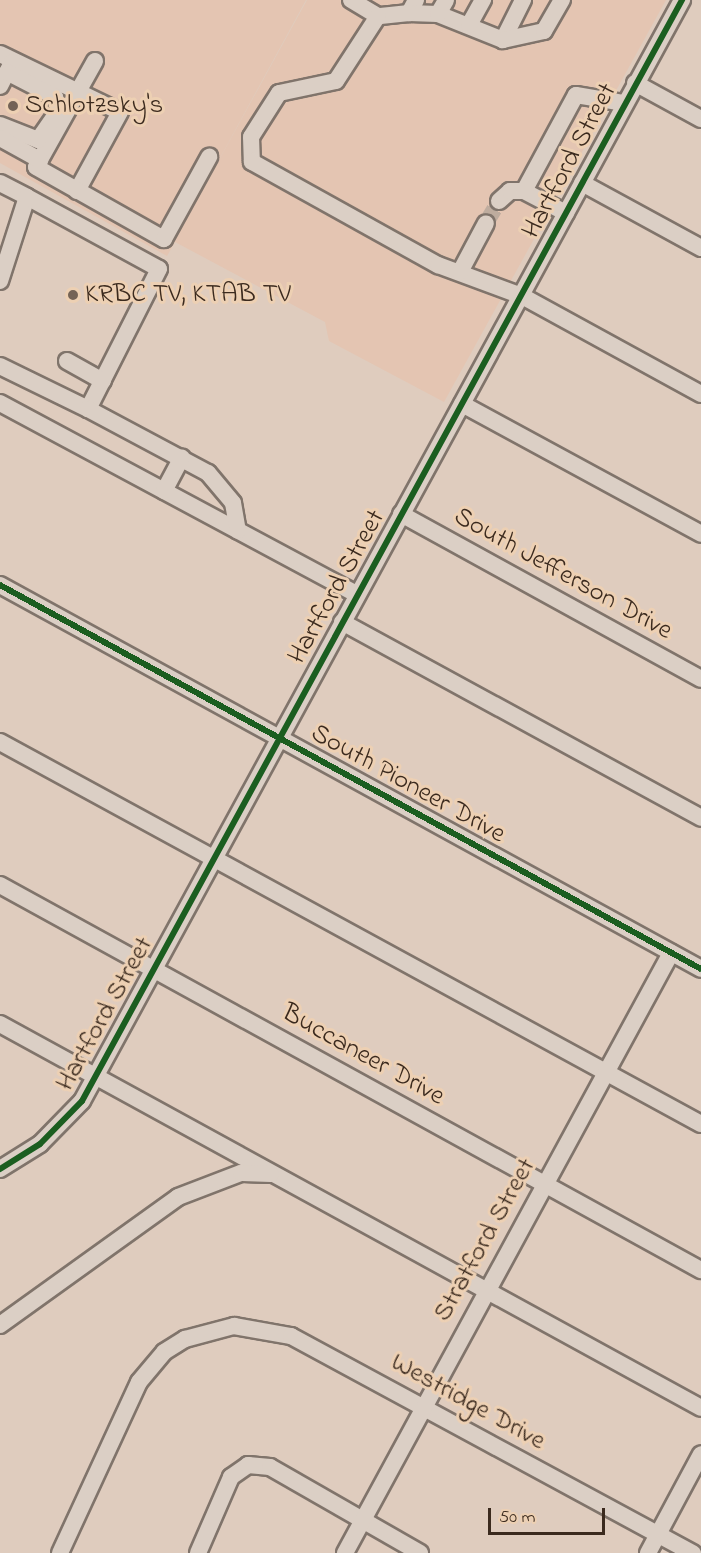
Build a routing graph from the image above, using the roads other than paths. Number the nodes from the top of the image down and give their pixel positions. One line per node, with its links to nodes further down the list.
1 (351, 0): 8 (street)
2 (483, 0): 9 (street)
3 (523, 0): 10 (street)
4 (562, 0): 10 (street)
5 (682, 0): 13 (street, Hartford Street)
6 (412, 7): 7 (street); 8 (street)
7 (442, 7): 9 (street)
8 (378, 16): 30 (street)
9 (469, 25): 10 (street)
10 (503, 40)
11 (95, 61): 14 (street)
12 (5, 68): 14 (street); 17 (street)
13 (635, 83): 15 (street, Hartford Street); 16 (street)
14 (79, 90): 20 (street); 24 (street)
15 (624, 103): 22 (street, Hartford Street); 23 (street)
16 (701, 119)
17 (0, 125)
18 (0, 138): 20 (street)
19 (208, 157): 24 (street)
20 (40, 160): 24 (street)
21 (0, 183): 25 (street)
22 (582, 183): 27 (street, Hartford Street); 29 (street)
23 (524, 190): 26 (street); 27 (street)
24 (77, 191)
25 (27, 197): 31 (street); 35 (street)
26 (499, 201)
27 (566, 213): 32 (street, Hartford Street)
28 (486, 223): 30 (street)
29 (701, 248)
30 (460, 272): 32 (street)
31 (0, 281)
32 (522, 296): 36 (street); 38 (street, Hartford Street)
33 (67, 361): 35 (street)
34 (0, 366): 39 (street)
35 (103, 381): 39 (street)
36 (701, 394)
37 (0, 403): 41 (street)
38 (462, 404): 42 (street, Hartford Street); 44 (street)
39 (88, 409): 40 (street)
40 (182, 457): 41 (street); 43 (street)
41 (164, 491): 43 (street)
42 (401, 514): 46 (street, Hartford Street); 48 (street, South Jefferson Drive)
43 (238, 531): 46 (street)
44 (701, 534)
45 (0, 585): 49 (street, South Pioneer Drive)
46 (356, 594): 47 (street, Hartford Street)
47 (342, 622): 49 (street, Hartford Street); 51 (street)
48 (701, 679)
49 (279, 737): 52 (street, Hartford Street); 54 (street, South Pioneer Drive)
50 (0, 742): 52 (street)
51 (701, 818)
52 (216, 857): 56 (street, Hartford Street); 58 (street)
53 (0, 885): 56 (street, Buccaneer Drive)
54 (672, 953): 55 (street, South Pioneer Drive); 58 (street, Stratford Street)
55 (701, 969)
56 (154, 970): 59 (street, Hartford Street); 63 (street, Buccaneer Drive)
57 (0, 1024): 59 (street)
58 (607, 1071): 60 (street); 63 (street, Stratford Street)
59 (96, 1075): 61 (street, Hartford Street); 62 (street)
60 (701, 1124)
61 (0, 1169)
62 (273, 1174): 65 (street); 66 (street)
63 (546, 1183): 64 (street, Buccaneer Drive); 65 (street, Stratford Street)
64 (701, 1270)
65 (486, 1292): 67 (street, Stratford Street); 68 (street)
66 (0, 1325)
67 (423, 1408): 70 (street, Stratford Street); 71 (street, Westridge Drive); 72 (street, Westridge Drive)
68 (701, 1408)
69 (701, 1454): 71 (street)
70 (363, 1520): 73 (street); 74 (street, Stratford Street); 75 (street)
71 (658, 1534): 76 (street); 77 (street, Westridge Drive)
72 (60, 1553)
73 (198, 1553)
74 (345, 1553)
75 (420, 1553)
76 (648, 1553)
77 (693, 1553)

